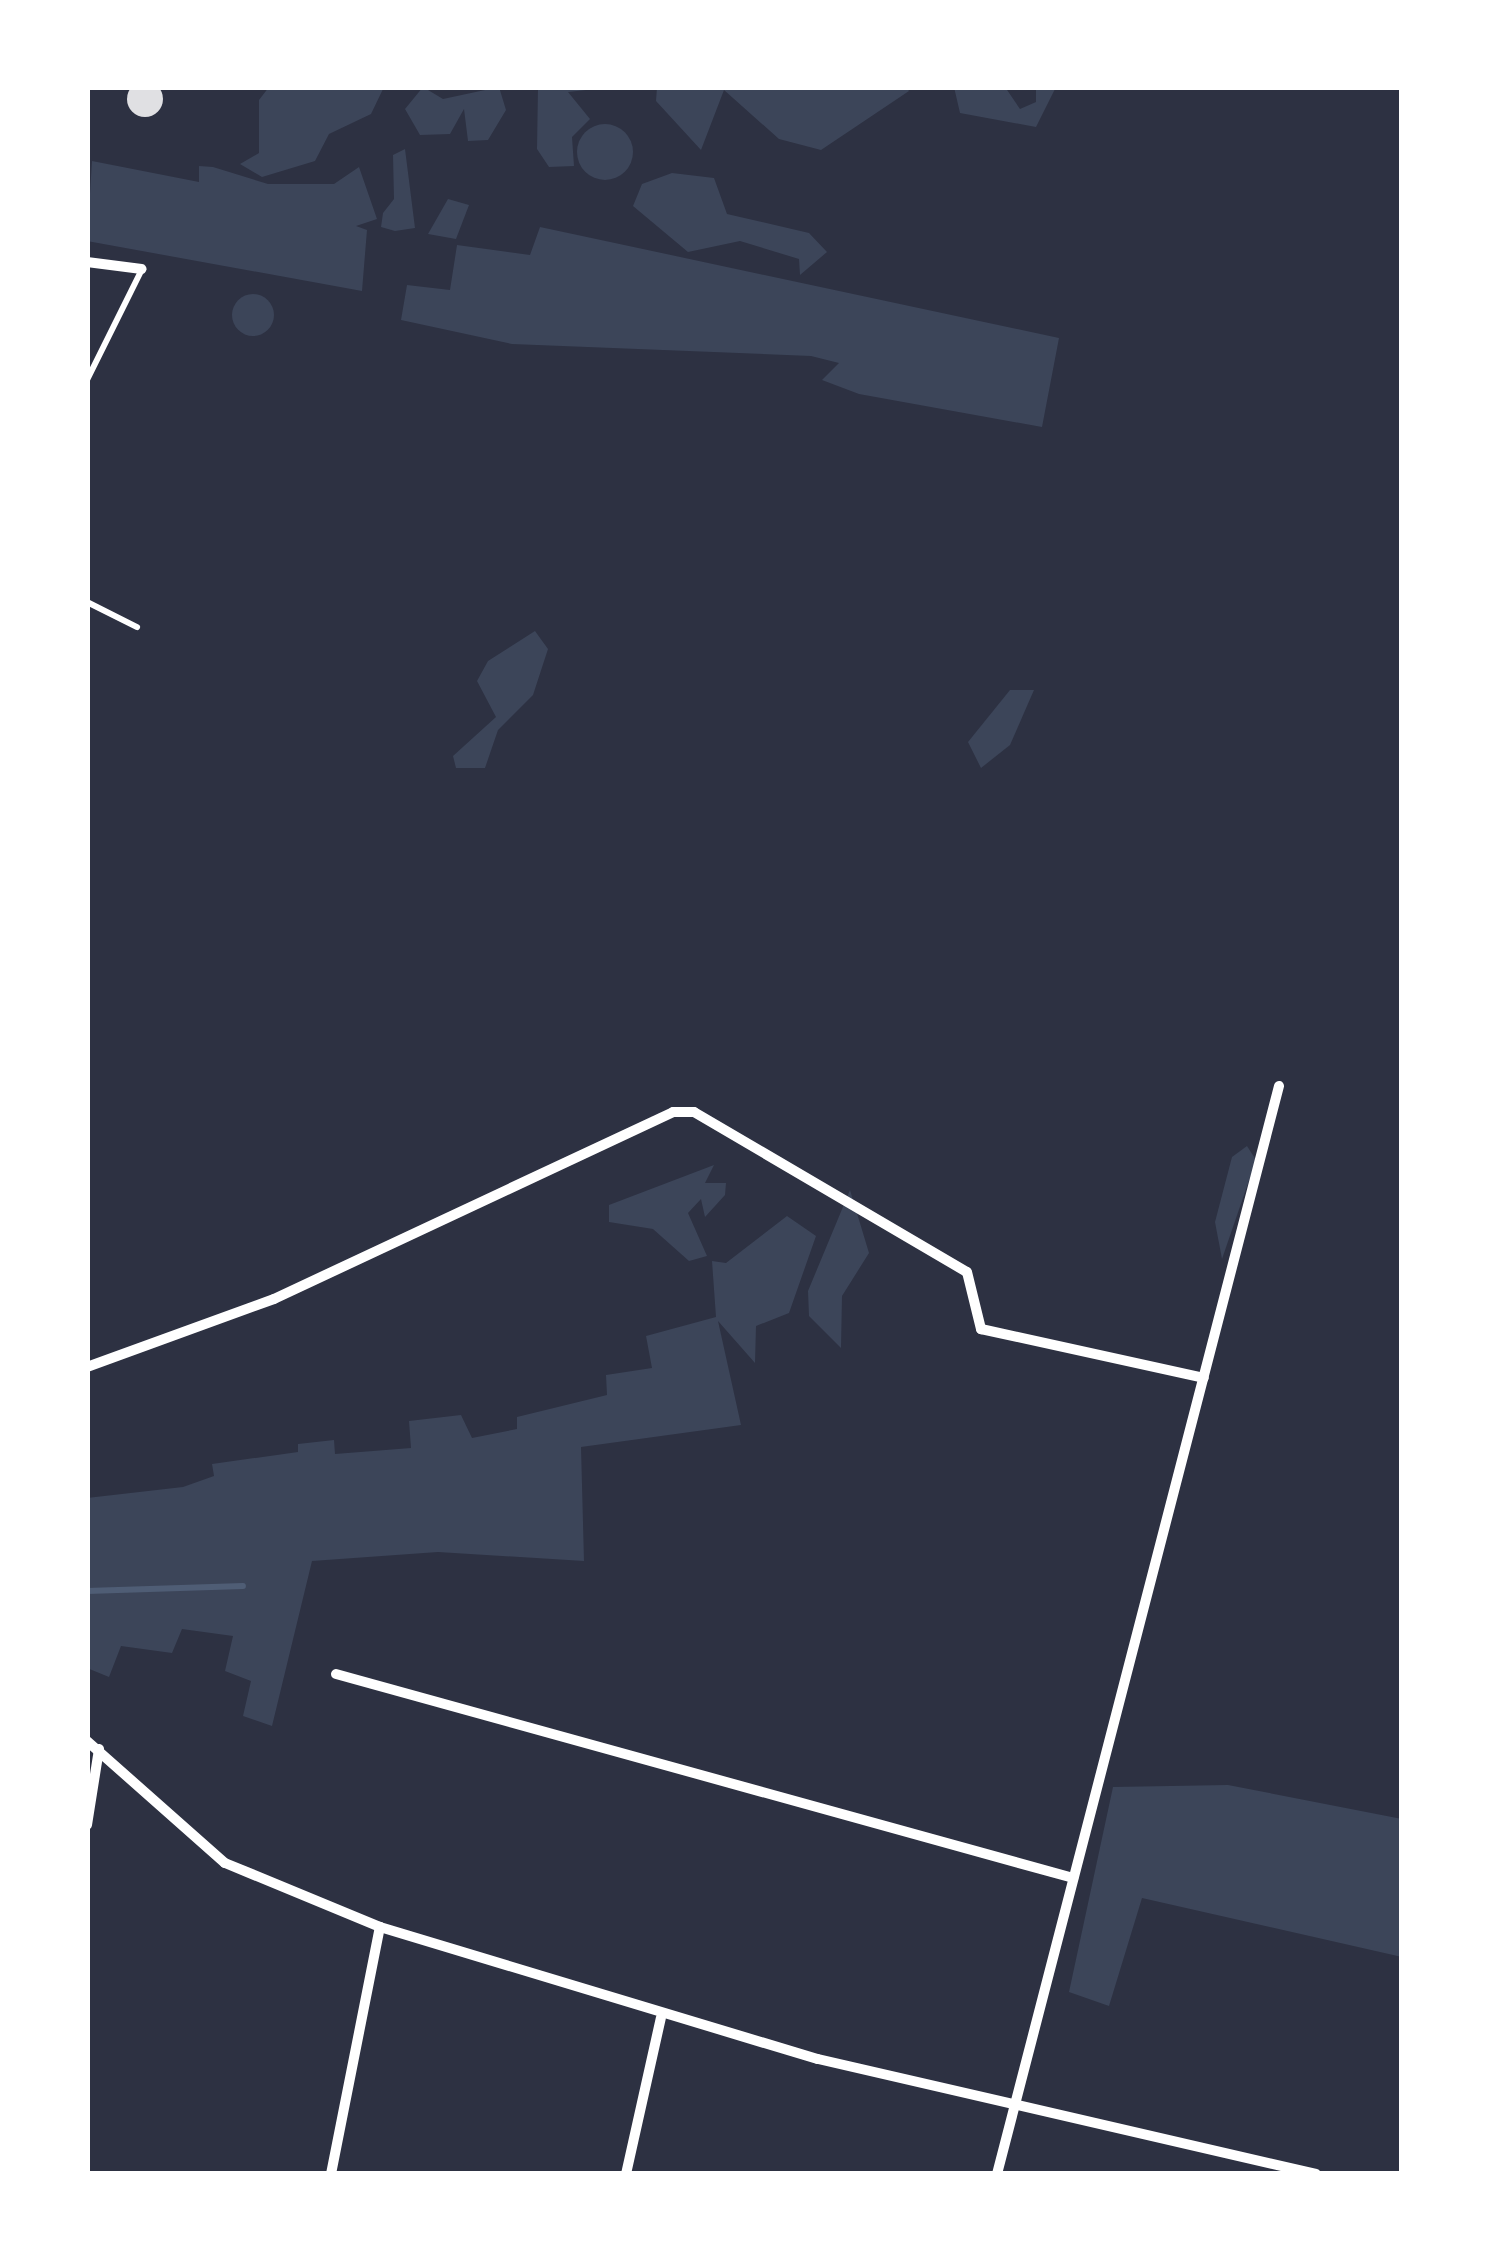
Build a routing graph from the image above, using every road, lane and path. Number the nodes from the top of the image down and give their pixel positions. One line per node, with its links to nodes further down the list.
1 (87, 262): 2 (street)
2 (142, 269): 3 (lane)
3 (87, 380)
4 (87, 602): 5 (lane)
5 (136, 627)
6 (1279, 1086): 8 (street)
7 (87, 1367): 8 (street)
8 (1204, 1378): 13 (street)
9 (336, 1673): 13 (street)
10 (87, 1741): 11 (street)
11 (99, 1749): 12 (street); 14 (street)
12 (87, 1826)
13 (1073, 1878): 16 (street)
14 (380, 1928): 15 (street); 17 (street)
15 (661, 2018): 16 (street); 18 (street)
16 (1013, 2103): 19 (street); 20 (street)
17 (332, 2174)
18 (626, 2174)
19 (997, 2174)
20 (1316, 2174)

